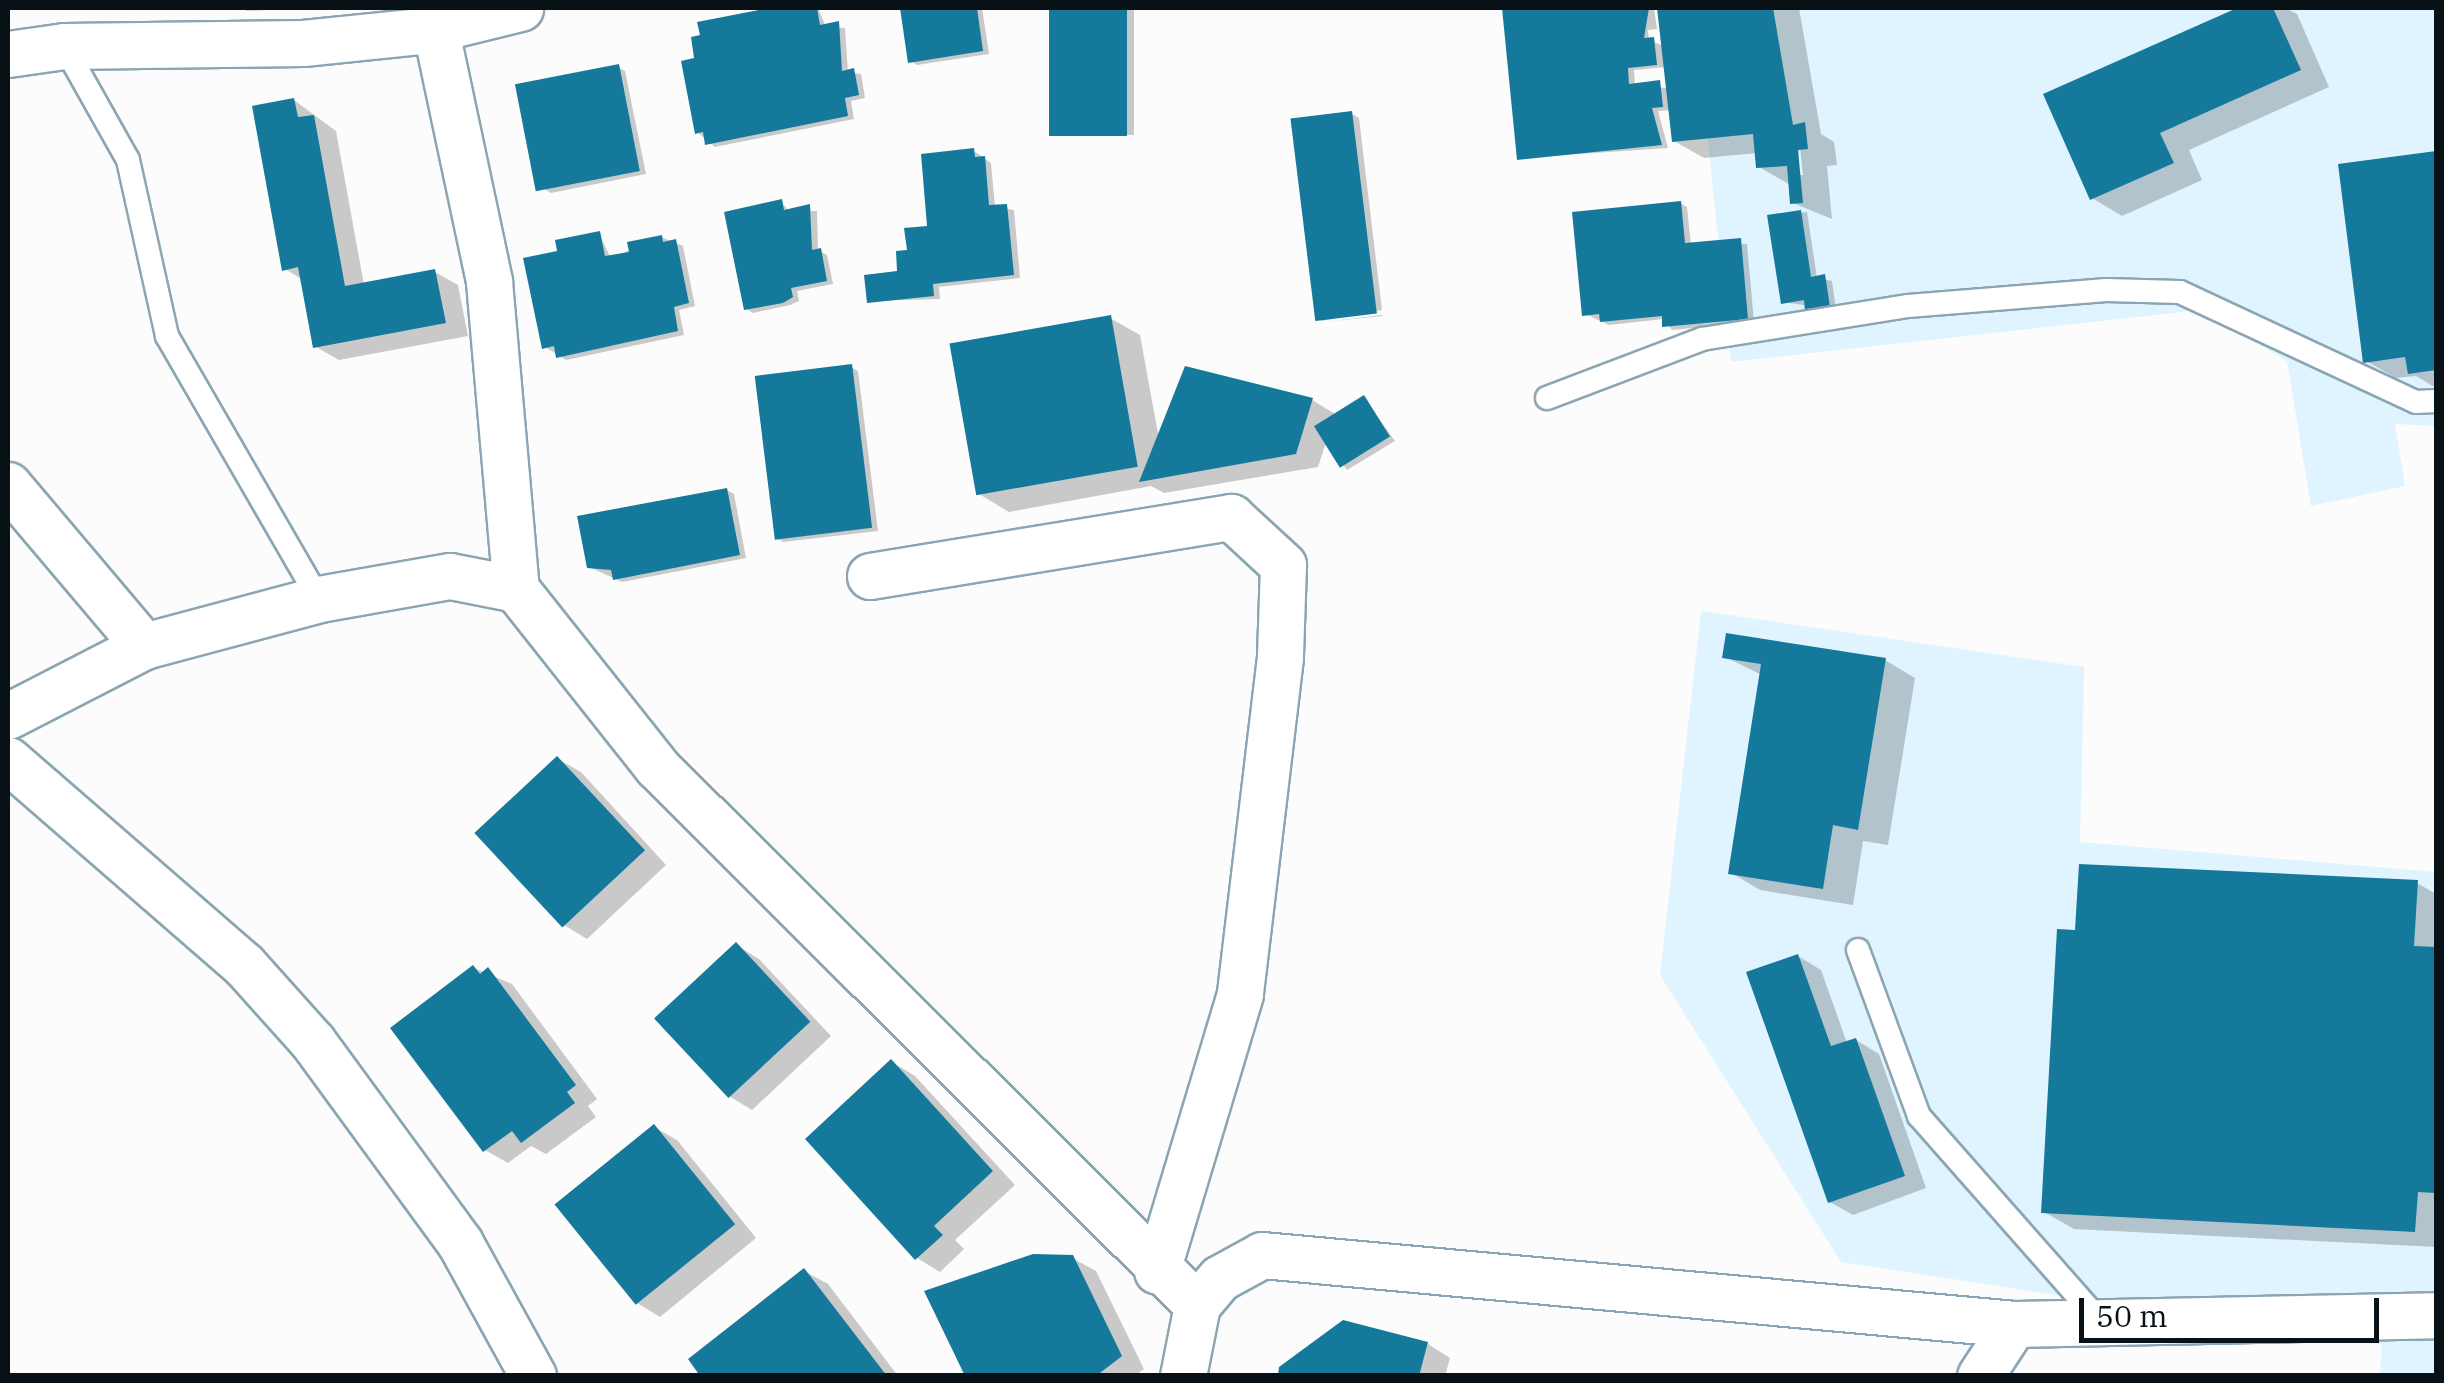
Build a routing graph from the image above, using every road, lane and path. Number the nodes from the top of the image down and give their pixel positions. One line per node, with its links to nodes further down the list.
1 (520, 8): 2 (street)
2 (431, 18): 3 (street); 9 (street)
3 (64, 46): 4 (street); 10 (lane)
4 (8, 54)
5 (1548, 398): 6 (lane)
6 (2436, 400)
7 (8, 485): 11 (street)
8 (870, 576): 15 (street)
9 (516, 589): 10 (street); 15 (street)
10 (319, 600): 11 (street)
11 (144, 646): 12 (street)
12 (8, 716)
13 (8, 760): 20 (street)
14 (1858, 950): 18 (lane)
15 (1157, 1271): 16 (street)
16 (1197, 1305): 19 (street); 21 (street)
17 (2436, 1314): 18 (street)
18 (2096, 1317): 19 (street)
19 (2014, 1324): 22 (street)
20 (533, 1376)
21 (1183, 1376)
22 (1980, 1376)

